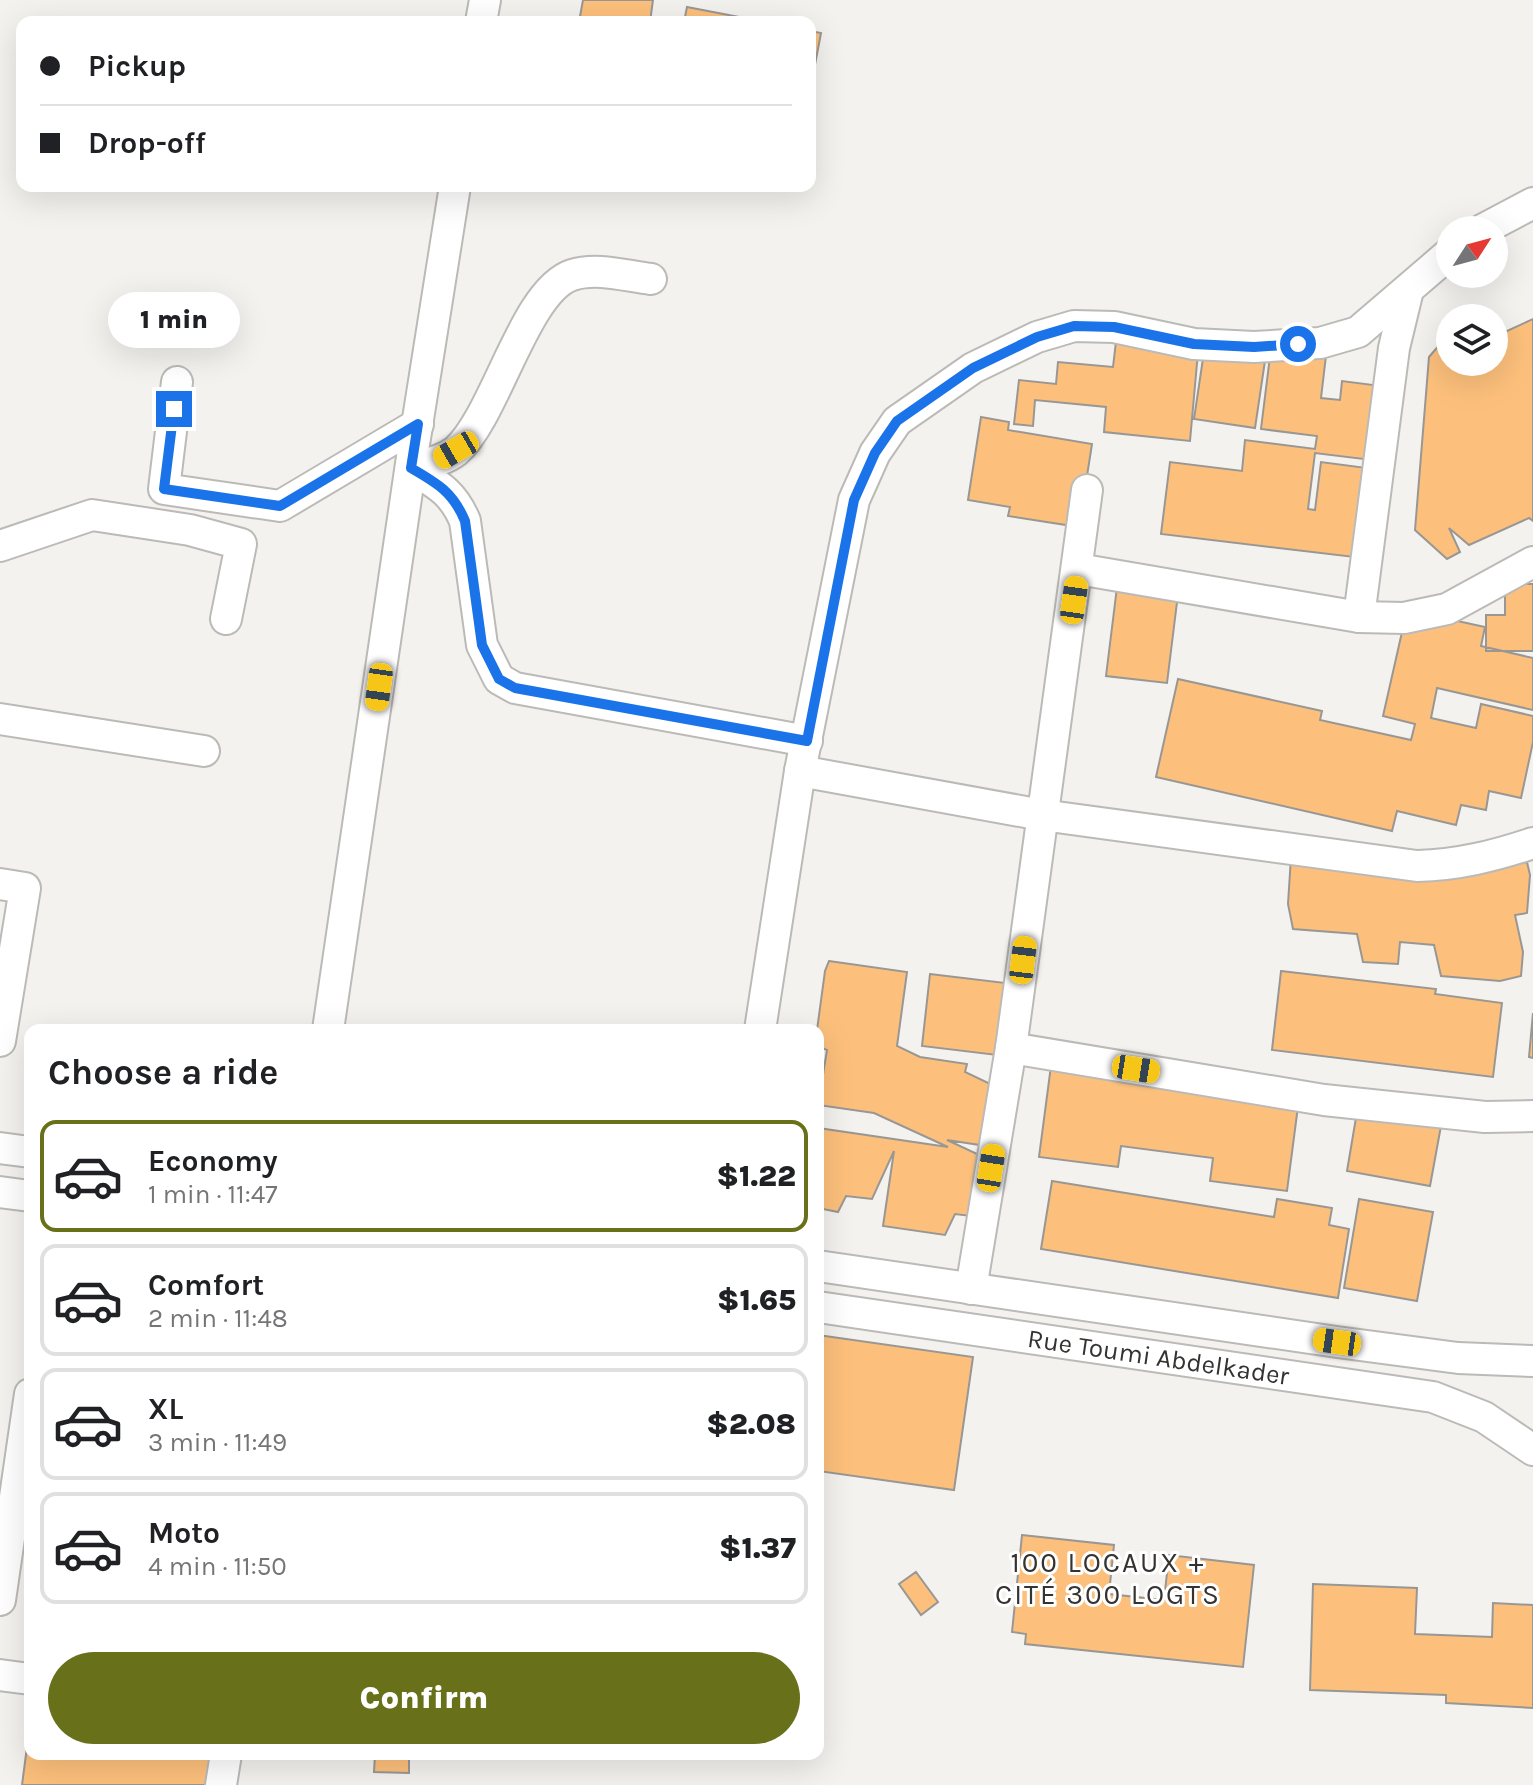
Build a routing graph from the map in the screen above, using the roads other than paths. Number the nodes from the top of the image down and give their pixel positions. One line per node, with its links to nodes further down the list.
1 (454, 192): 8 (street)
2 (1533, 203): 3 (street)
3 (1508, 216)
4 (1436, 265): 6 (street)
5 (651, 279): 9 (street)
6 (1408, 290): 14 (street); 17 (street)
7 (177, 382): 8 (street)
8 (418, 424): 9 (street)
9 (411, 468): 17 (street); 23 (street)
10 (1087, 490): 13 (street)
11 (0, 546): 15 (street)
12 (1533, 562): 14 (street)
13 (1078, 569): 14 (street); 20 (street)
14 (1359, 617)
15 (226, 619)
16 (0, 719): 18 (street)
17 (807, 741): 19 (street)
18 (204, 751)
19 (800, 771): 20 (street); 24 (street)
20 (1042, 815): 21 (street); 26 (street)
21 (1533, 843)
22 (0, 884): 25 (street)
23 (329, 1024)
24 (761, 1024)
25 (0, 1041)
26 (1011, 1048): 27 (street); 33 (street)
27 (1533, 1116)
28 (0, 1148): 29 (street)
29 (24, 1151)
30 (0, 1192): 31 (street)
31 (24, 1195)
32 (824, 1267): 33 (street, Rue Toumi Abdelkader)
33 (971, 1289): 35 (street, Rue Toumi Abdelkader)
34 (824, 1308): 37 (street, Rue Toumi Abdelkader)
35 (1533, 1361)
36 (24, 1426): 38 (street)
37 (1533, 1450)
38 (18, 1458): 39 (street)
39 (0, 1600)
40 (0, 1675): 41 (street)
41 (24, 1678)
42 (225, 1760): 43 (street)
43 (221, 1785)

